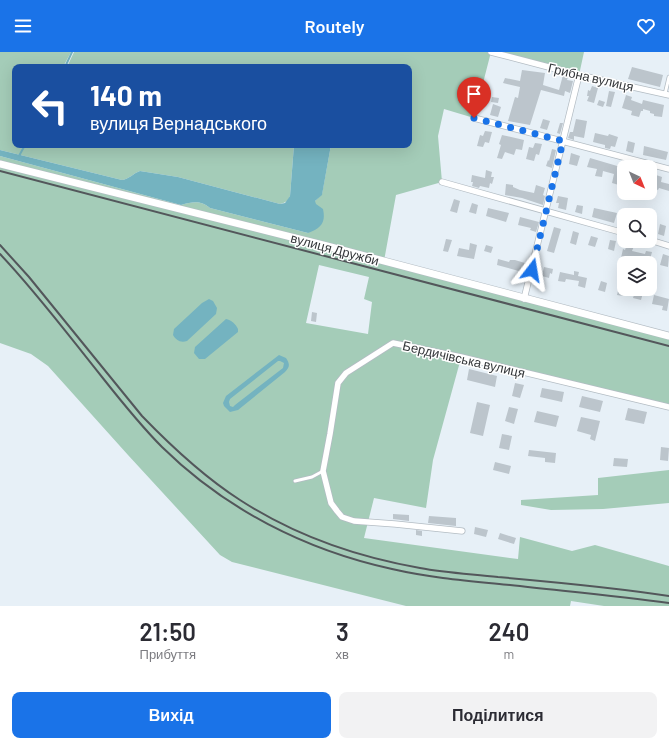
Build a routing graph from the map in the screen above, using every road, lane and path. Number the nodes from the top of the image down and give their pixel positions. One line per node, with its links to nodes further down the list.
1 (491, 52): 2 (street, Грибна вулиця)
2 (579, 75): 4 (street, Грибна вулиця); 6 (street)
3 (669, 77): 4 (lane)
4 (667, 94)
5 (474, 118): 6 (street)
6 (563, 141): 8 (street); 10 (street)
7 (0, 164): 14 (street, вулиця Дружби)
8 (669, 168)
9 (442, 182): 10 (street)
10 (546, 212): 11 (street); 14 (street)
11 (617, 231)
12 (657, 242): 13 (street)
13 (669, 246)
14 (524, 299): 15 (street, вулиця Дружби)
15 (669, 336)
16 (669, 407): 17 (street, Бердичівська вулиця)
17 (323, 471): 18 (lane); 19 (street, Бердичівська вулиця)
18 (295, 481)
19 (462, 531)

